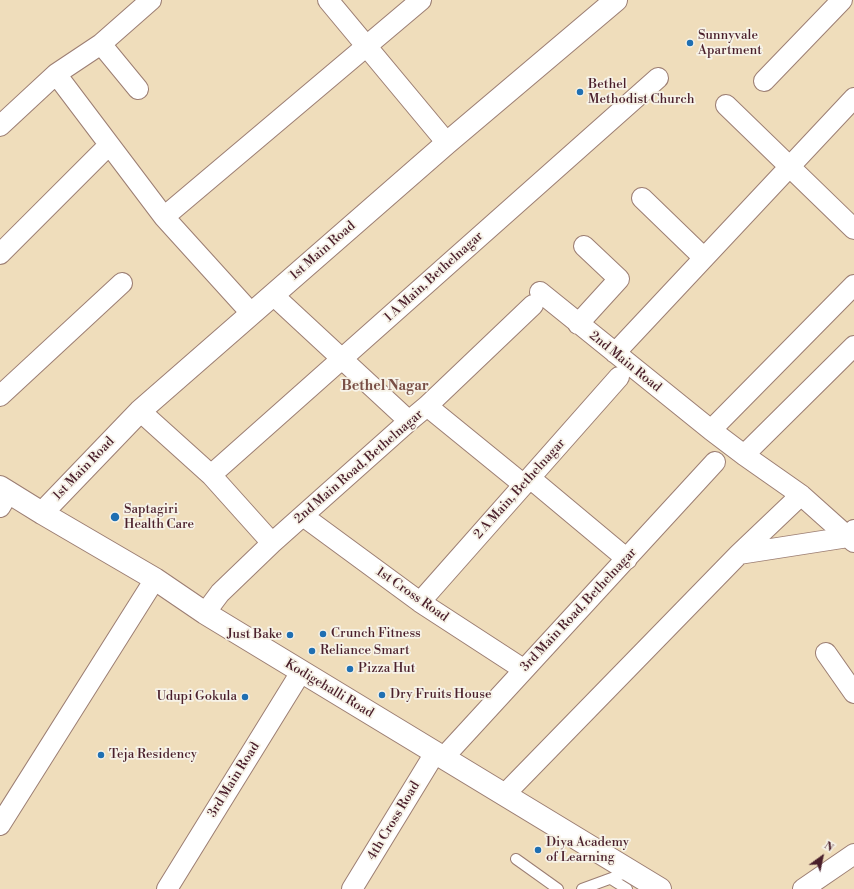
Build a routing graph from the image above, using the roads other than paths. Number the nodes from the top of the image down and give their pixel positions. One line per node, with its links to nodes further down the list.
1 (151, 0): 6 (street)
2 (328, 0): 7 (street)
3 (421, 0): 7 (street)
4 (616, 0): 15 (street, 1st Main Road)
5 (842, 0): 10 (street)
6 (101, 44): 8 (street); 11 (street)
7 (366, 46): 15 (street); 19 (street)
8 (56, 74): 14 (street); 16 (street)
9 (658, 78): 32 (street, 1 A Main, Bethelnagar)
10 (764, 81)
11 (138, 89)
12 (854, 98): 17 (street)
13 (726, 105): 17 (street)
14 (0, 126)
15 (446, 143): 26 (street, 1st Main Road)
16 (109, 145): 19 (street); 22 (street)
17 (790, 166): 20 (street); 23 (street)
18 (642, 198): 23 (street)
19 (164, 217): 28 (street)
20 (854, 229)
21 (584, 246): 29 (street)
22 (0, 254)
23 (704, 258): 31 (street)
24 (122, 283): 34 (street)
25 (854, 285): 38 (street)
26 (273, 295): 28 (street, 1st Main Road); 32 (street)
27 (537, 299): 29 (street, 2nd Main Road); 35 (street, 2nd Main Road, Bethelnagar)
28 (251, 313): 36 (street, 1st Main Road)
29 (578, 324): 31 (street, 2nd Main Road)
30 (854, 346): 39 (street)
31 (615, 353): 38 (street, 2nd Main Road)
32 (343, 359): 37 (street); 41 (street, 1 A Main, Bethelnagar)
33 (620, 377): 42 (street, 2 A Main, Bethelnagar)
34 (0, 396)
35 (427, 406): 37 (street, 2nd Main Road, Bethelnagar); 42 (street)
36 (140, 411): 41 (street); 45 (street, 1st Main Road)
37 (409, 421): 46 (street, 2nd Main Road, Bethelnagar)
38 (711, 430): 39 (street, 2nd Main Road)
39 (744, 455): 44 (street, 2nd Main Road)
40 (715, 462): 50 (street, 3rd Main Road, Bethelnagar)
41 (211, 475): 48 (street)
42 (527, 481): 50 (street); 52 (street, 2 A Main, Bethelnagar)
43 (3, 495): 45 (street, Kodigehalli Road)
44 (801, 495): 47 (street, 2nd Main Road); 49 (street)
45 (42, 513): 51 (street, Kodigehalli Road)
46 (303, 516): 48 (street, 2nd Main Road, Bethelnagar); 52 (street, 1st Cross Road)
47 (852, 536): 49 (street)
48 (272, 543): 53 (street, 2nd Main Road, Bethelnagar)
49 (739, 554): 59 (street)
50 (627, 559): 55 (street, 3rd Main Road, Bethelnagar)
51 (155, 579): 53 (street, Kodigehalli Road); 60 (street)
52 (420, 602): 55 (street, 1st Cross Road)
53 (205, 613): 56 (street, Kodigehalli Road)
54 (826, 653): 57 (street)
55 (524, 669): 58 (street, 3rd Main Road, Bethelnagar)
56 (302, 672): 58 (street, Kodigehalli Road); 65 (street, 3rd Main Road)
57 (854, 693)
58 (439, 755): 59 (street, Kodigehalli Road); 66 (street, 4th Cross Road)
59 (504, 795): 64 (street, Kodigehalli Road)
60 (0, 825)
61 (854, 854): 70 (street)
62 (516, 859): 67 (lane)
63 (611, 879): 64 (lane); 64 (lane); 68 (lane)
64 (629, 880): 69 (street, Kodigehalli Road)
65 (167, 889)
66 (352, 889)
67 (558, 889)
68 (582, 889)
69 (660, 889)
70 (803, 889)

